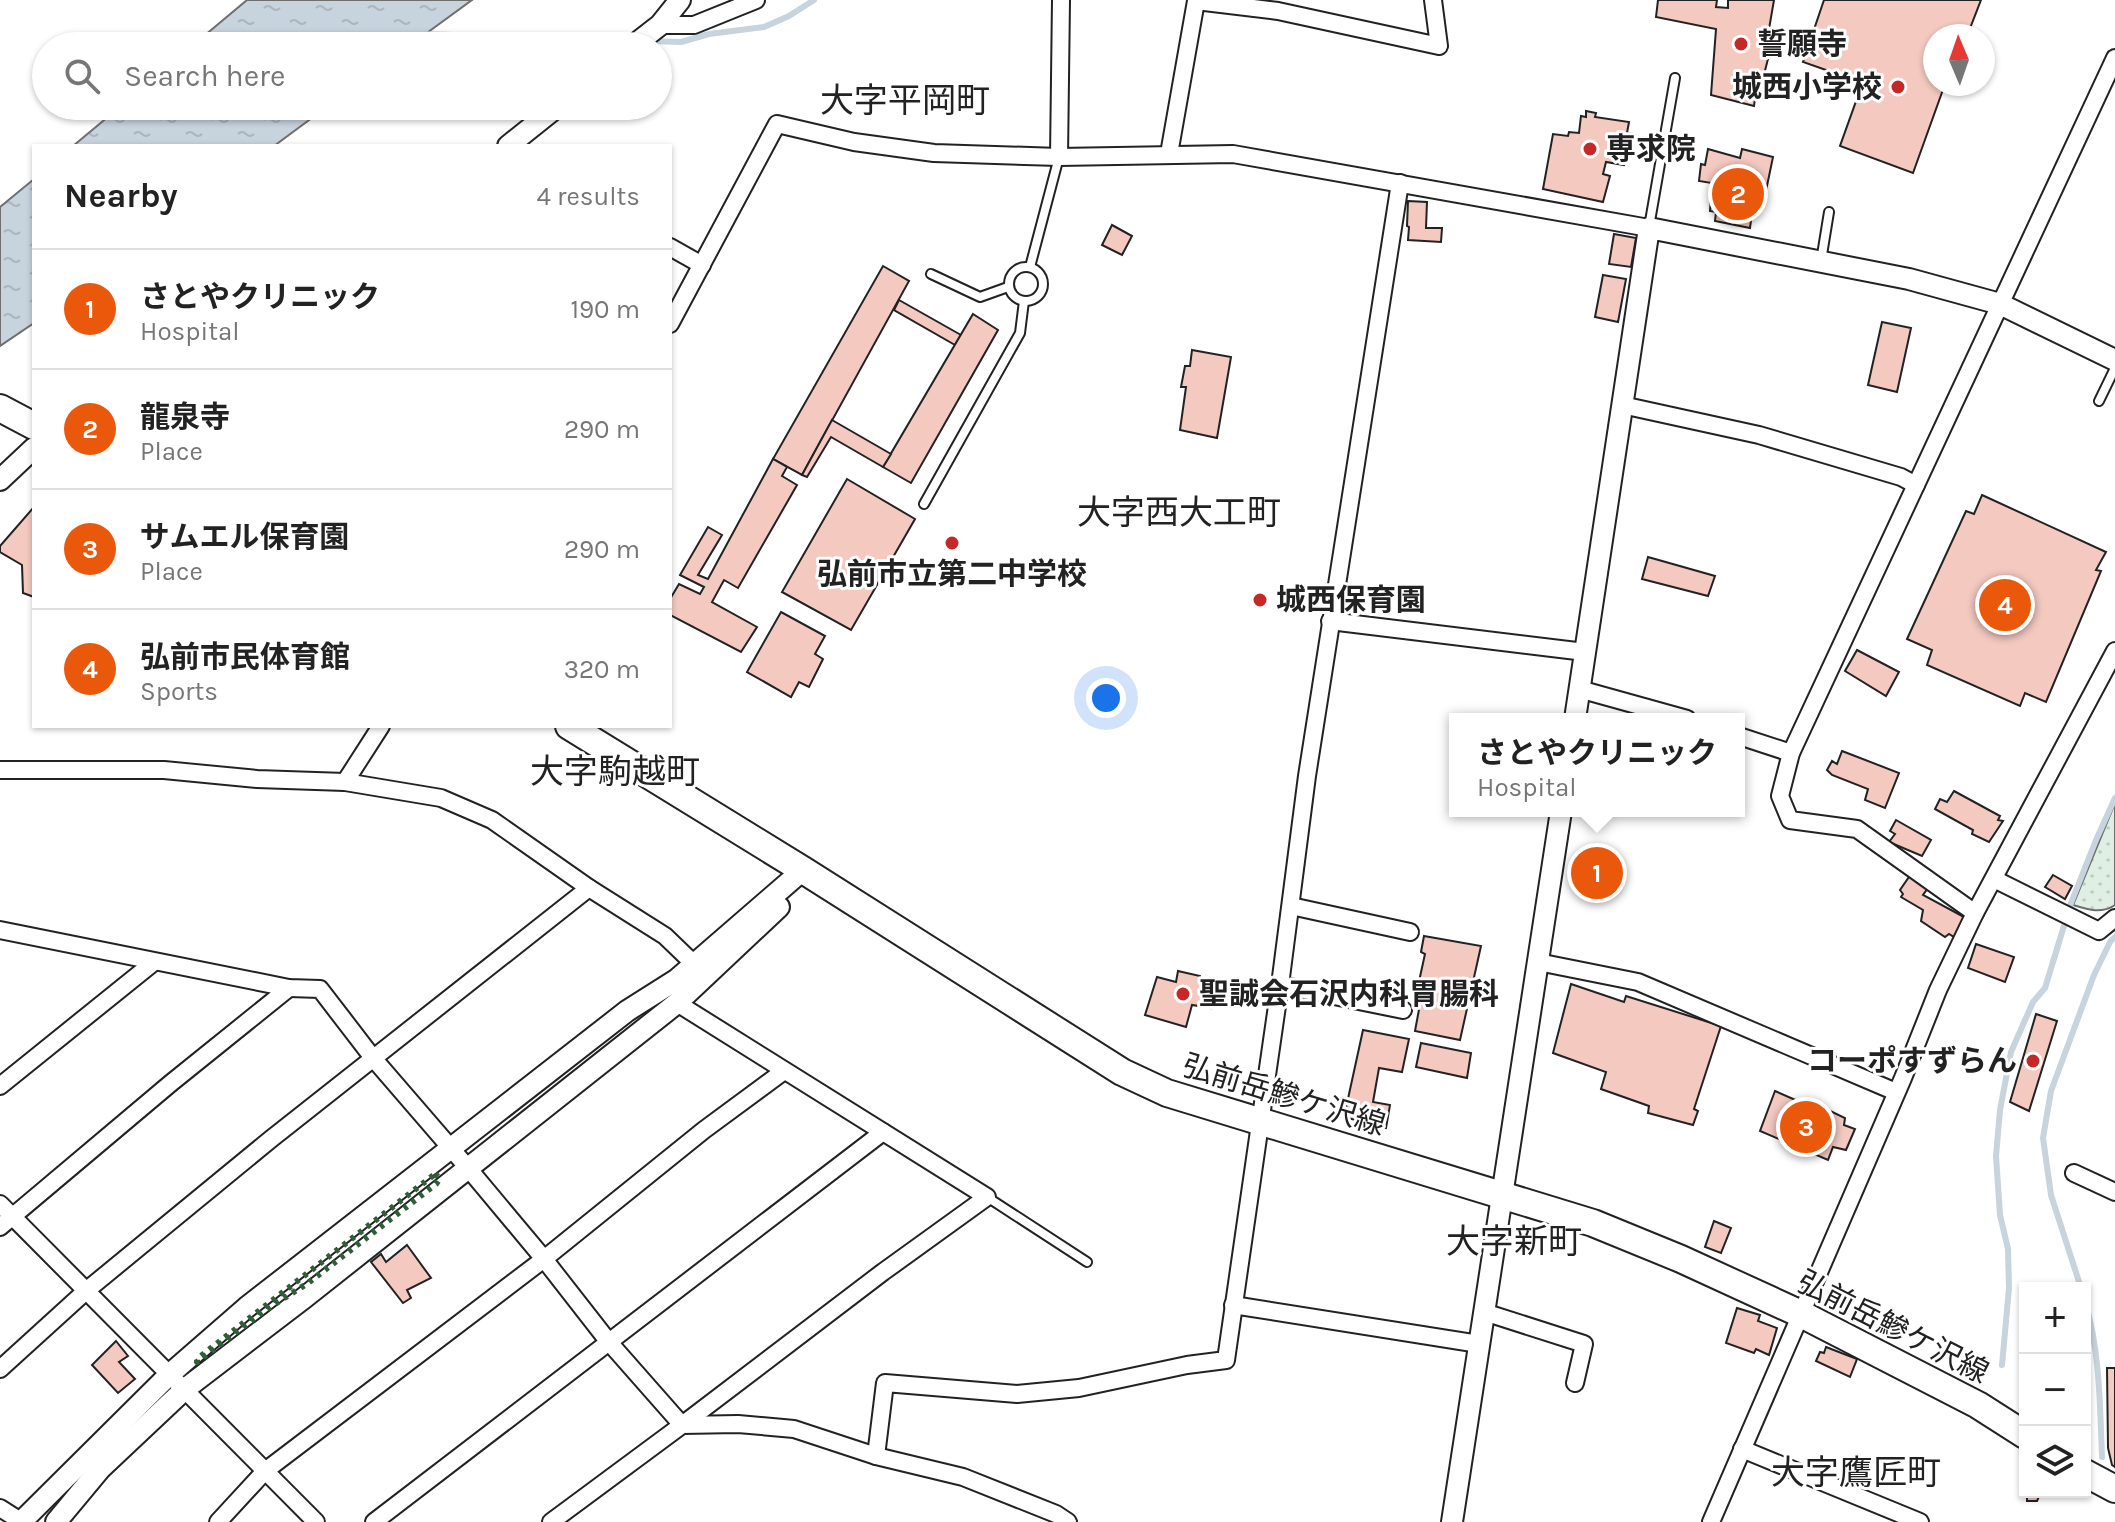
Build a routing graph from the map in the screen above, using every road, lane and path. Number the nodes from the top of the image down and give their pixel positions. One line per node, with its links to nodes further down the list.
1 (680, 0): 5 (street)
2 (756, 0): 5 (street)
3 (1061, 0): 12 (street)
4 (1433, 0): 11 (street)
5 (660, 25): 6 (street)
6 (651, 32)
7 (2115, 58): 23 (street)
8 (1675, 78): 15 (lane)
9 (540, 120): 10 (street)
10 (510, 144)
11 (1169, 154): 12 (street); 13 (street)
12 (1059, 157): 18 (street); 19 (lane)
13 (1400, 183): 15 (street); 34 (street)
14 (1829, 212): 17 (lane)
15 (1649, 228): 17 (street); 28 (street)
16 (672, 248): 18 (street)
17 (1821, 262): 23 (street)
18 (702, 265): 24 (street)
19 (1030, 267): 21 (lane); 22 (lane)
20 (931, 274): 21 (lane)
21 (1008, 287): 22 (lane)
22 (1024, 301): 33 (lane)
23 (2000, 304): 25 (street); 32 (street)
24 (672, 320)
25 (2115, 360)
26 (2115, 368): 27 (lane)
27 (2099, 401)
28 (1622, 405): 32 (street); 36 (street)
29 (0, 408): 30 (main road)
30 (32, 433): 31 (street)
31 (0, 480)
32 (1916, 485): 43 (street)
33 (924, 504)
34 (1330, 621): 36 (street); 50 (street)
35 (2115, 651): 48 (street)
36 (1585, 652): 37 (street)
37 (1579, 689): 38 (street); 39 (street)
38 (1576, 713)
39 (1665, 713)
40 (380, 728): 45 (street)
41 (572, 728): 47 (main road, 弘前岳鰺ケ沢線)
42 (1745, 738): 43 (street)
43 (1791, 753): 51 (street)
44 (0, 770): 45 (street)
45 (345, 782): 49 (street)
46 (1560, 817): 56 (street)
47 (803, 870): 57 (street); 60 (street); 66 (main road, 弘前岳鰺ケ沢線)
48 (1994, 879): 51 (street); 52 (street)
49 (589, 888): 57 (street); 62 (street)
50 (1291, 906): 54 (street); 58 (street)
51 (1975, 913): 65 (street)
52 (2115, 918)
53 (0, 930): 55 (street)
54 (1410, 932)
55 (154, 962): 59 (street); 64 (street)
56 (1538, 962): 65 (street); 72 (street)
57 (693, 963): 68 (street)
58 (1280, 985): 61 (street); 66 (street)
59 (289, 988): 62 (street); 74 (street)
60 (677, 1003): 63 (street); 69 (street)
61 (1403, 1010)
62 (373, 1058): 68 (street); 77 (street)
63 (784, 1071): 67 (street); 75 (street)
64 (0, 1086)
65 (1896, 1092): 80 (street)
66 (1260, 1123): 72 (main road, 弘前岳鰺ケ沢線); 78 (street)
67 (883, 1132): 73 (street); 81 (street)
68 (450, 1148): 69 (street); 84 (street)
69 (468, 1168): 75 (street); 86 (street)
70 (2074, 1173): 71 (street)
71 (2115, 1192)
72 (1503, 1195): 79 (street); 80 (main road, 弘前岳鰺ケ沢線)
73 (987, 1197): 76 (lane); 87 (street)
74 (4, 1216): 77 (street)
75 (544, 1259): 81 (street); 91 (street)
76 (1087, 1262)
77 (87, 1290): 83 (street); 84 (street)
78 (1233, 1305): 82 (street); 90 (street)
79 (1484, 1312): 82 (street); 85 (street)
80 (1801, 1314): 88 (main road, 弘前岳鰺ケ沢線); 89 (street)
81 (608, 1341): 87 (street); 99 (street)
82 (1479, 1344): 102 (street)
83 (0, 1369)
84 (170, 1374): 86 (street); 95 (street)
85 (1575, 1383)
86 (185, 1389): 91 (street); 96 (street)
87 (682, 1425): 90 (street); 100 (street)
88 (2019, 1431)
89 (1742, 1449): 103 (street); 104 (street)
90 (876, 1456): 101 (street)
91 (265, 1471): 97 (street); 98 (street)
92 (2091, 1476): 93 (main road)
93 (2115, 1489)
94 (0, 1508): 95 (street)
95 (21, 1522)
96 (56, 1522)
97 (218, 1522)
98 (316, 1522)
99 (374, 1522)
100 (551, 1522)
101 (1068, 1522)
102 (1452, 1522)
103 (1711, 1522)
104 (1920, 1522)

